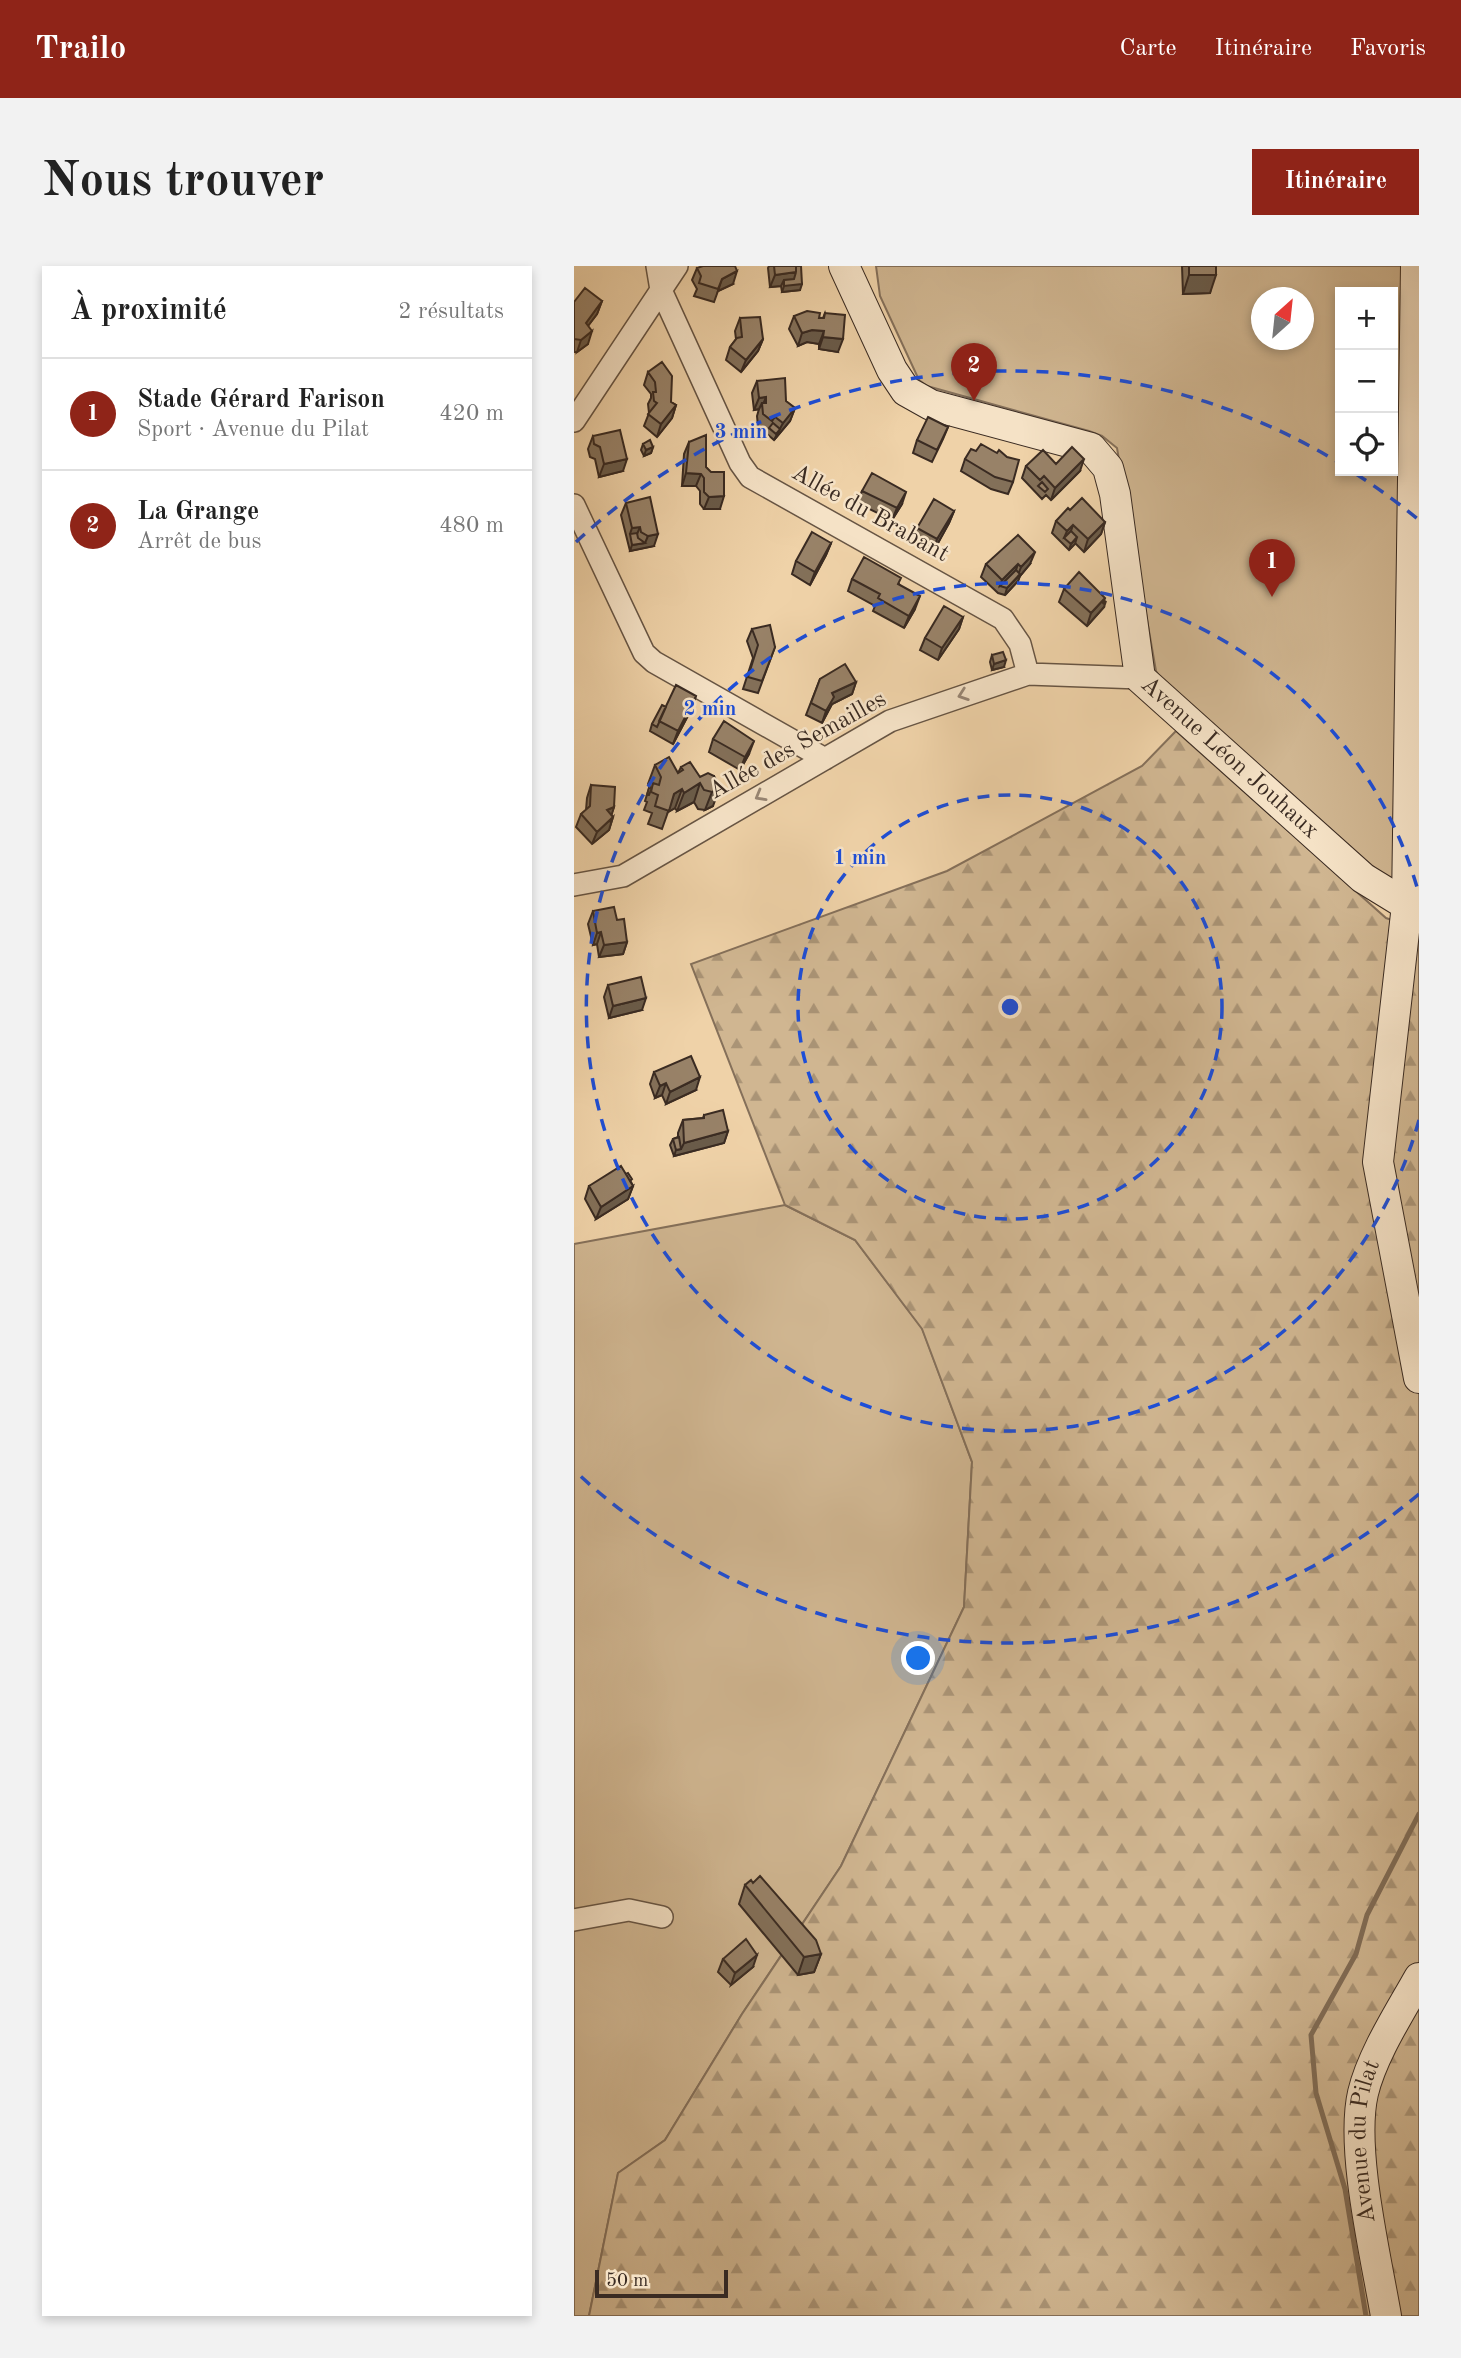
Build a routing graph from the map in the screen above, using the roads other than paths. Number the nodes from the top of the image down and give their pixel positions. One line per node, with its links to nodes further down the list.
1 (657, 266): 5 (street, Allée du Brabant)
2 (677, 266): 5 (street)
3 (844, 266): 9 (main road, Avenue Léon Jouhaux)
4 (1416, 266): 12 (main road)
5 (660, 290): 6 (street); 8 (street, Allée du Brabant)
6 (574, 421)
7 (574, 505): 10 (street)
8 (1028, 674): 9 (street, Allée des Semailles); 10 (street, Allée des Semailles, one-way to 10)
9 (1140, 678): 12 (main road, Avenue Léon Jouhaux)
10 (825, 759): 11 (street, Allée des Semailles, one-way to 11)
11 (574, 885)
12 (1413, 908): 13 (main road)
13 (1419, 1378)
14 (662, 1917): 15 (street)
15 (574, 1920)
16 (1419, 1978): 17 (main road, Avenue du Pilat)
17 (1386, 2316)

